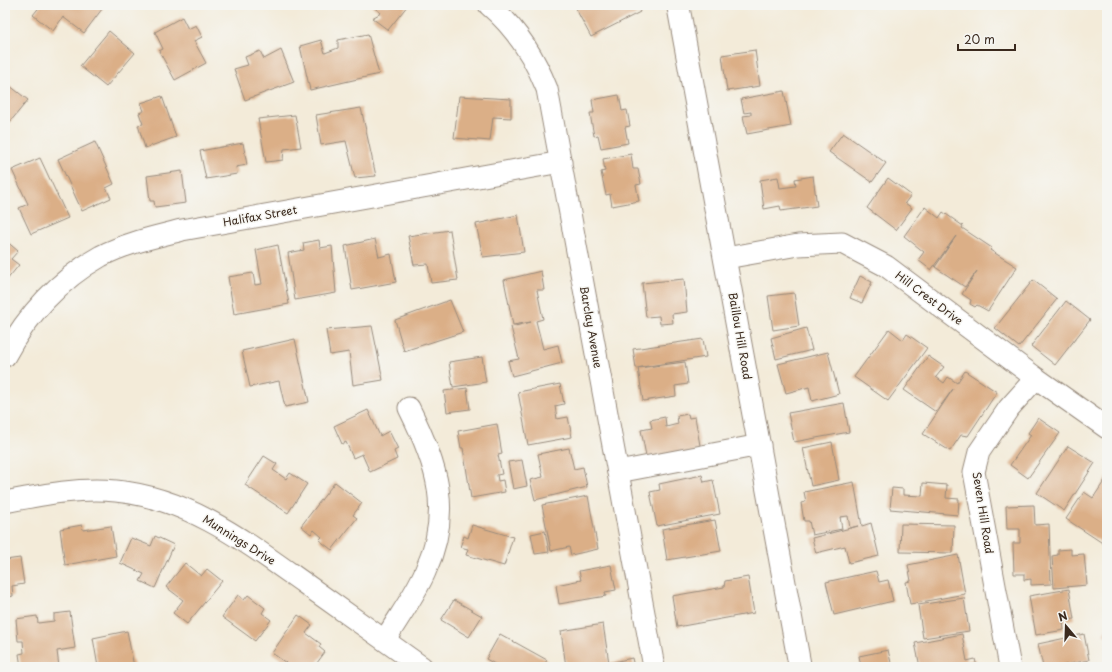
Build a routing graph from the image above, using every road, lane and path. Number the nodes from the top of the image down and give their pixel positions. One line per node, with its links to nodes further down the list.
1 (490, 5): 3 (street, Barclay Avenue)
2 (678, 5): 4 (main road, Baillou Hill Road)
3 (561, 162): 5 (street, Halifax Street); 10 (street, Barclay Avenue)
4 (726, 258): 6 (street, Hill Crest Drive); 9 (main road, Baillou Hill Road)
5 (5, 356)
6 (1036, 378): 8 (street, Hill Crest Drive); 16 (street, Seven Hill Road)
7 (409, 408): 12 (street)
8 (1107, 428)
9 (760, 445): 10 (street); 15 (main road, Baillou Hill Road)
10 (618, 472): 14 (street, Barclay Avenue)
11 (5, 502): 12 (street, Munnings Drive)
12 (384, 640): 13 (street, Munnings Drive)
13 (422, 667)
14 (654, 667)
15 (800, 667)
16 (1010, 667)

